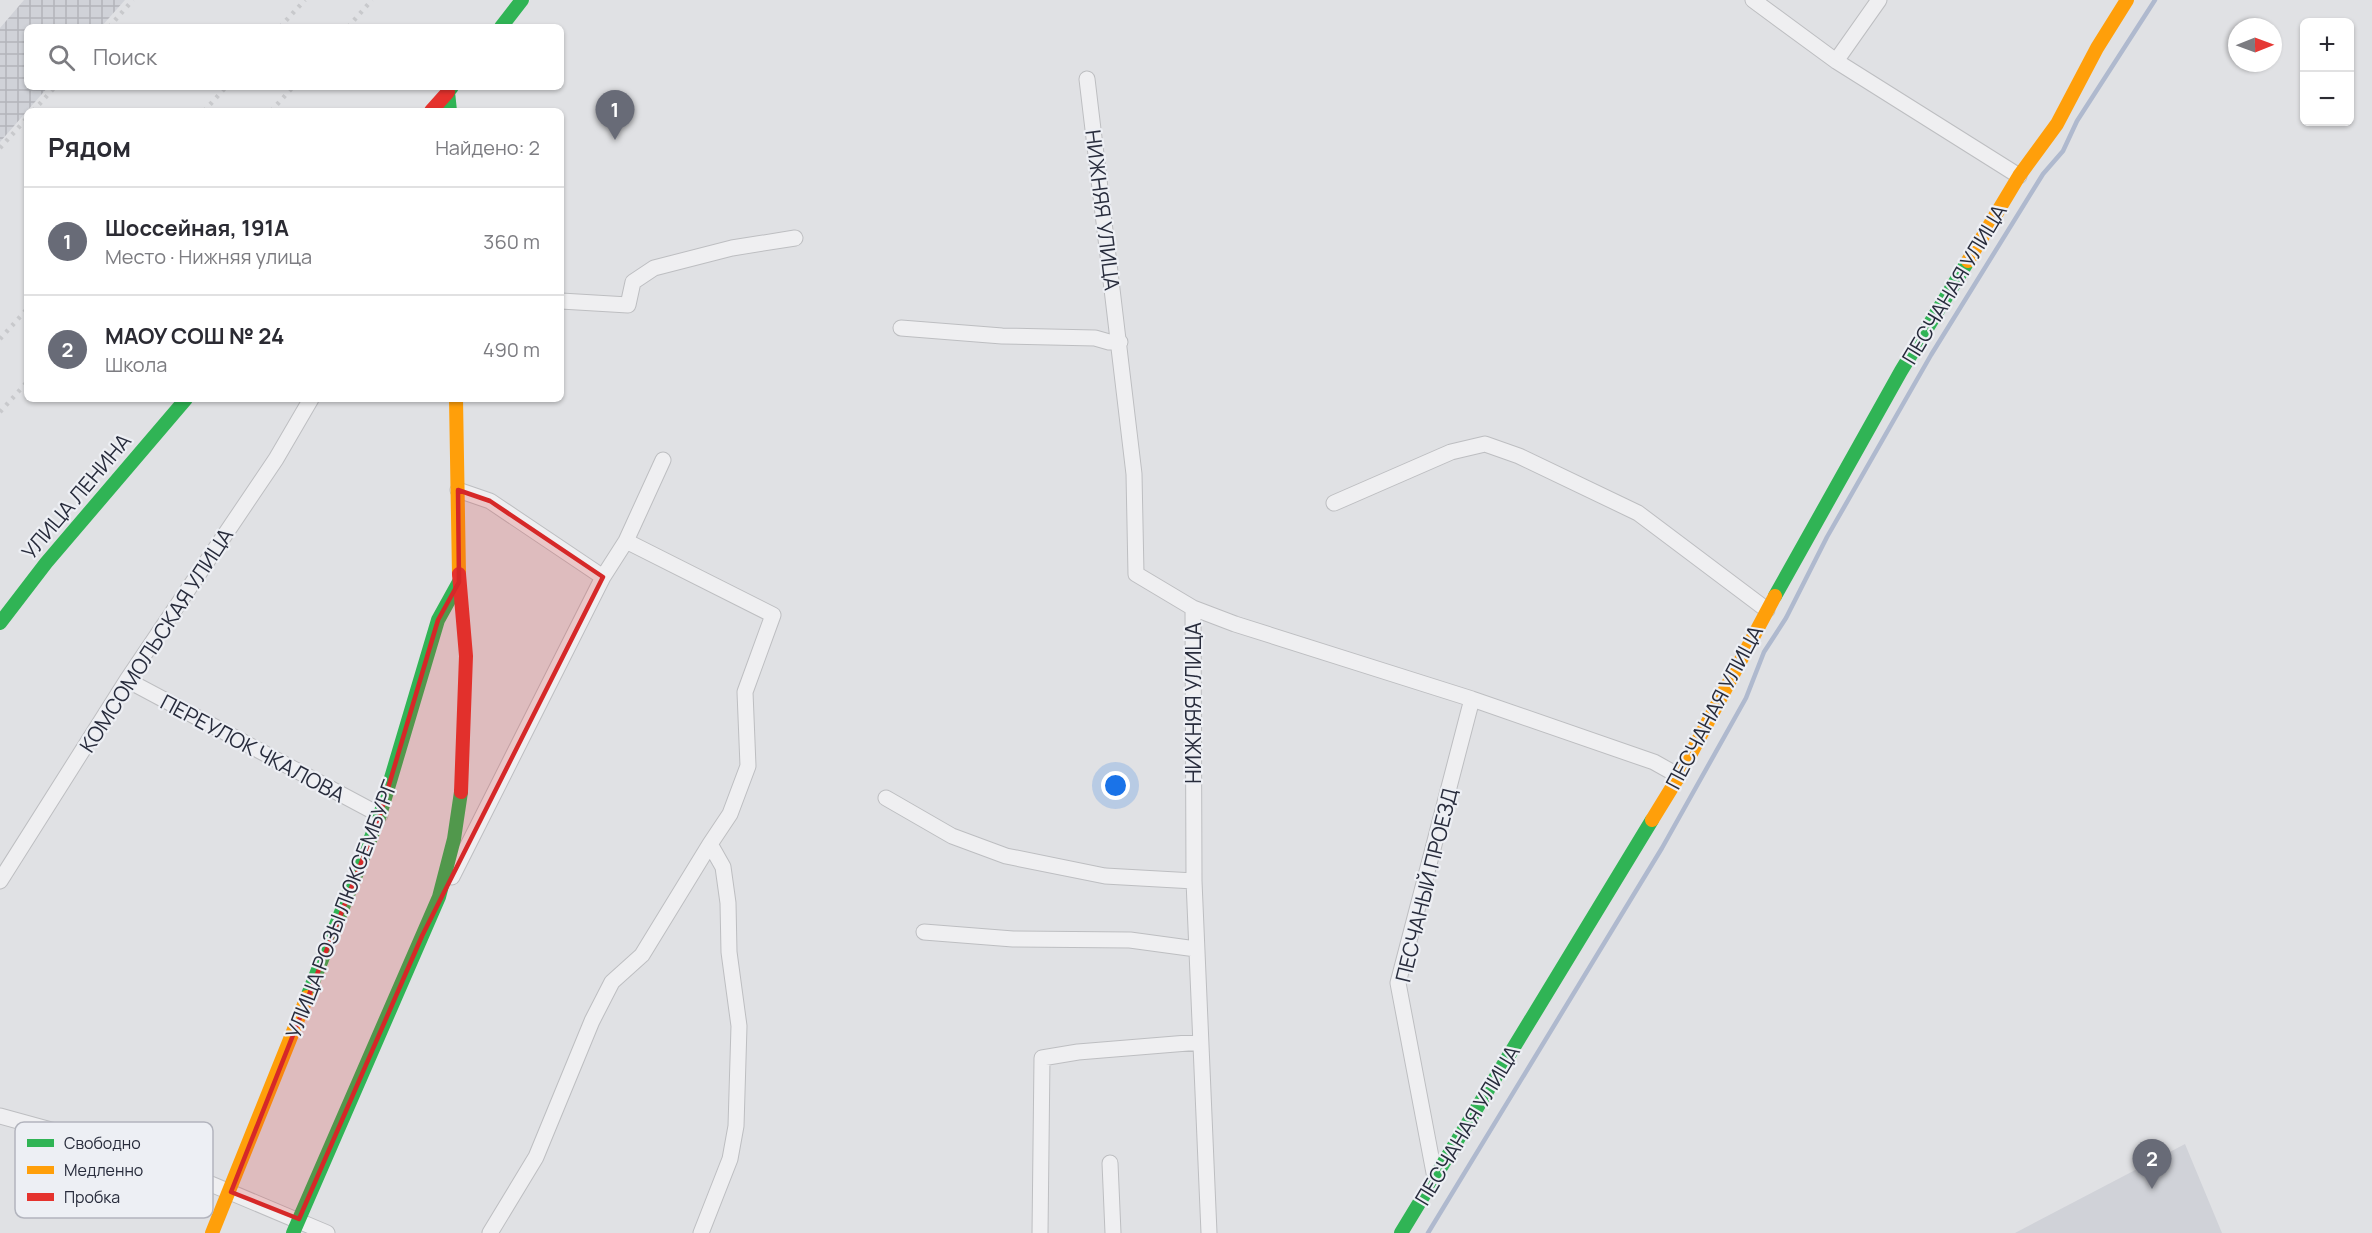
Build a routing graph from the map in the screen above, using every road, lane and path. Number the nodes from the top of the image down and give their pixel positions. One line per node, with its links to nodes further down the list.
1 (522, 0): 5 (street)
2 (1753, 0): 6 (street)
3 (1879, 0): 6 (street)
4 (2127, 0): 12 (street, ПЕСЧАНАЯ УЛИЦА)
5 (503, 24)
6 (1836, 61): 12 (street)
7 (1087, 79): 16 (street, НИЖНЯЯ УЛИЦА)
8 (449, 90): 10 (street)
9 (450, 90): 11 (street)
10 (434, 108)
11 (450, 108)
12 (2019, 176): 27 (street, ПЕСЧАНАЯ УЛИЦА)
13 (795, 238): 14 (street)
14 (564, 301)
15 (901, 327): 16 (street)
16 (1120, 342): 26 (street, НИЖНЯЯ УЛИЦА)
17 (183, 402): 28 (street, УЛИЦА ЛЕНИНА)
18 (310, 402): 29 (street, КОМСОМОЛЬСКАЯ УЛИЦА)
19 (456, 402): 21 (street, УЛИЦА РОЗЫ ЛЮКСЕМБУРГ)
20 (663, 460): 23 (street, УЛИЦА РОЗЫ ЛЮКСЕМБУРГ)
21 (458, 490): 24 (street); 25 (street, УЛИЦА РОЗЫ ЛЮКСЕМБУРГ)
22 (1334, 503): 27 (street)
23 (626, 541): 24 (street, УЛИЦА РОЗЫ ЛЮКСЕМБУРГ); 34 (street)
24 (603, 577): 38 (street, УЛИЦА РОЗЫ ЛЮКСЕМБУРГ)
25 (459, 582): 33 (street, УЛИЦА РОЗЫ ЛЮКСЕМБУРГ); 38 (street, УЛИЦА РОЗЫ ЛЮКСЕМБУРГ)
26 (1193, 608): 30 (street); 36 (street, НИЖНЯЯ УЛИЦА)
27 (1767, 610): 31 (street, ПЕСЧАНАЯ УЛИЦА)
28 (0, 622)
29 (127, 680): 33 (street, ПЕРЕУЛОК ЧКАЛОВА); 35 (street, КОМСОМОЛЬСКАЯ УЛИЦА)
30 (1472, 699): 31 (street); 44 (street, ПЕСЧАНЫЙ ПРОЕЗД)
31 (1679, 776): 44 (street, ПЕСЧАНАЯ УЛИЦА)
32 (886, 798): 36 (street)
33 (380, 815): 46 (street, УЛИЦА РОЗЫ ЛЮКСЕМБУРГ)
34 (710, 844): 50 (street); 51 (street)
35 (0, 880)
36 (1194, 880): 39 (street, НИЖНЯЯ УЛИЦА)
37 (924, 932): 39 (street)
38 (422, 936): 47 (street, УЛИЦА РОЗЫ ЛЮКСЕМБУРГ)
39 (1196, 949): 40 (street, НИЖНЯЯ УЛИЦА)
40 (1200, 1042): 52 (street); 54 (street, НИЖНЯЯ УЛИЦА)
41 (0, 1116): 42 (street)
42 (22, 1122)
43 (1110, 1163): 53 (street)
44 (1435, 1178): 55 (street, ПЕСЧАНАЯ УЛИЦА)
45 (213, 1185): 46 (street)
46 (231, 1192): 47 (street); 48 (street, УЛИЦА РОЗЫ ЛЮКСЕМБУРГ)
47 (296, 1226): 49 (street)
48 (212, 1233)
49 (327, 1233)
50 (490, 1233)
51 (701, 1233)
52 (1040, 1233)
53 (1113, 1233)
54 (1209, 1233)
55 (1401, 1233)

